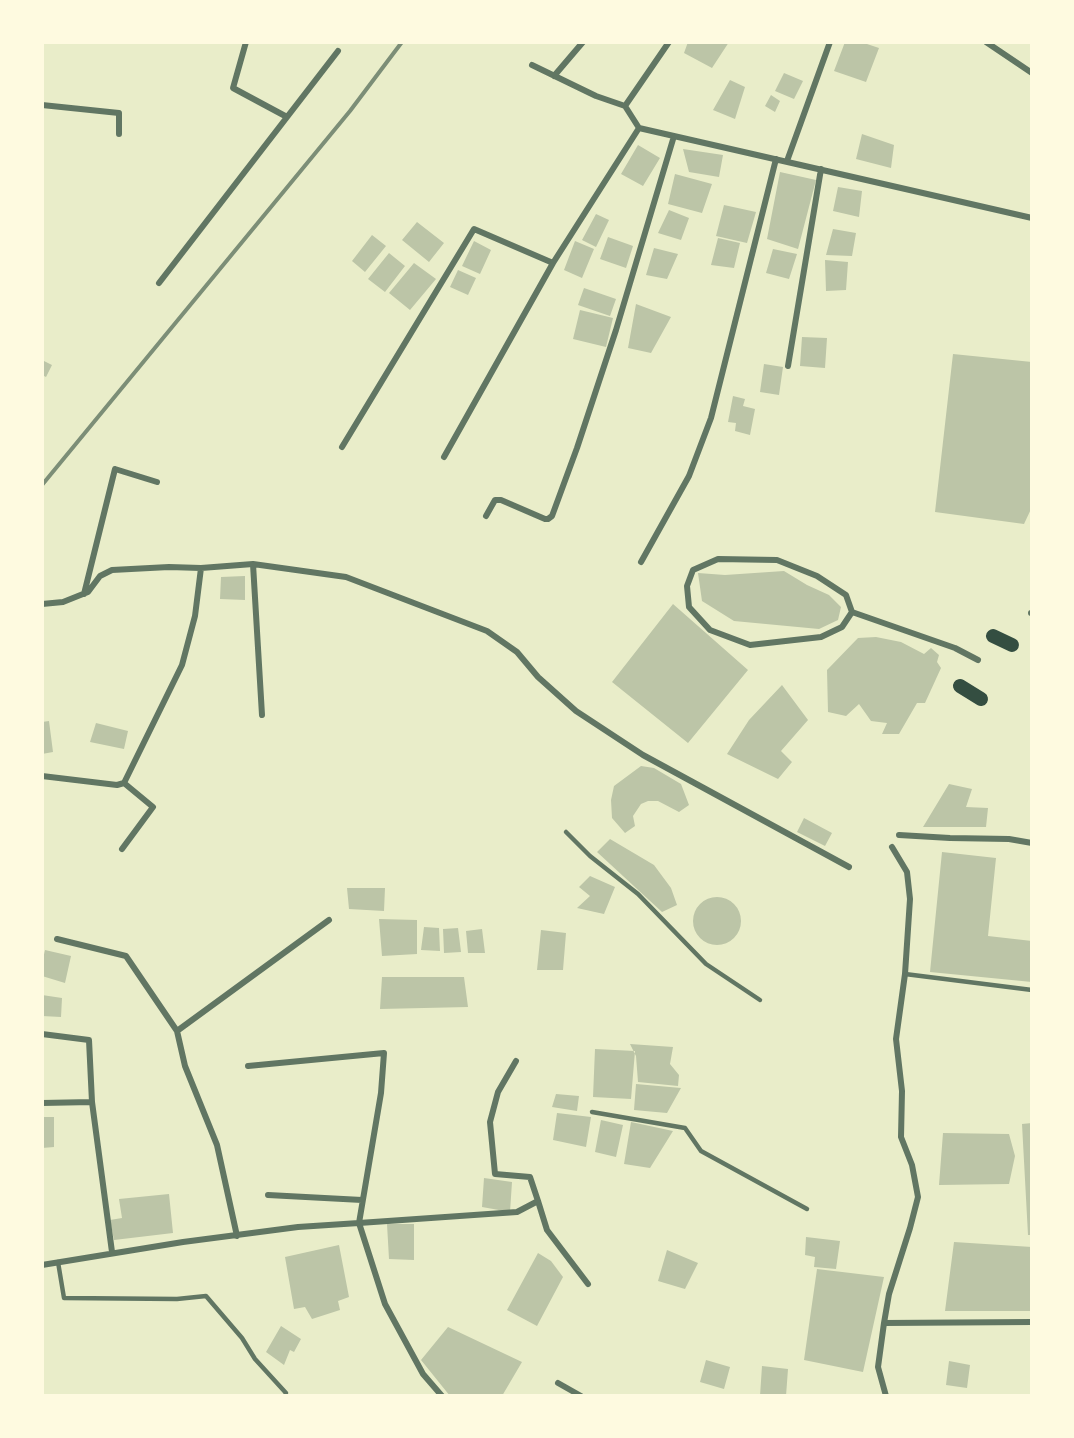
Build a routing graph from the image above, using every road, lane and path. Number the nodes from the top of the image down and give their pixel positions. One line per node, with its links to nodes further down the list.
1 (246, 42): 12 (street)
2 (583, 42): 9 (street)
3 (669, 42): 11 (street)
4 (830, 42): 17 (street)
5 (986, 42): 8 (street)
6 (338, 51): 12 (street)
7 (532, 65): 9 (street)
8 (1032, 73)
9 (554, 76): 11 (street)
10 (42, 105): 14 (street)
11 (625, 106): 13 (street)
12 (288, 117): 21 (street)
13 (639, 128): 15 (street); 20 (street)
14 (119, 134)
15 (674, 136): 16 (street); 26 (street)
16 (776, 159): 17 (street); 27 (street)
17 (787, 161): 18 (street)
18 (821, 169): 19 (street); 22 (street)
19 (1032, 218)
20 (553, 264): 23 (street); 24 (street)
21 (159, 284)
22 (788, 366)
23 (342, 447)
24 (444, 456)
25 (157, 482): 30 (street)
26 (486, 516)
27 (641, 562)
28 (253, 564): 29 (street); 38 (street); 46 (street)
29 (201, 568): 30 (street); 40 (street)
30 (84, 594): 31 (street)
31 (42, 604)
32 (852, 612): 32 (street); 35 (street)
33 (993, 636): 34 (highway)
34 (1012, 645)
35 (978, 660)
36 (960, 686): 37 (highway)
37 (981, 699)
38 (262, 715)
39 (42, 776): 40 (street)
40 (124, 783): 45 (street)
41 (566, 831): 51 (lane)
42 (899, 835): 43 (street)
43 (1032, 843)
44 (892, 846): 49 (street)
45 (122, 849)
46 (849, 867)
47 (328, 920): 52 (street)
48 (57, 939): 52 (street)
49 (905, 974): 50 (lane); 70 (street)
50 (1032, 990)
51 (760, 1000)
52 (177, 1031): 64 (street)
53 (42, 1034): 56 (street)
54 (516, 1062): 61 (street)
55 (248, 1066): 60 (street)
56 (92, 1102): 57 (street); 65 (street)
57 (42, 1103)
58 (592, 1112): 62 (lane)
59 (268, 1195): 60 (street)
60 (363, 1200): 63 (street)
61 (538, 1201): 63 (street); 68 (street)
62 (807, 1209)
63 (359, 1223): 64 (street); 73 (street)
64 (237, 1236): 65 (street)
65 (112, 1252): 66 (street)
66 (58, 1262): 67 (street); 72 (lane)
67 (42, 1265)
68 (588, 1284)
69 (1032, 1322): 70 (street)
70 (884, 1323): 75 (street)
71 (558, 1383): 74 (street)
72 (285, 1396)
73 (442, 1396)
74 (581, 1396)
75 (886, 1396)

